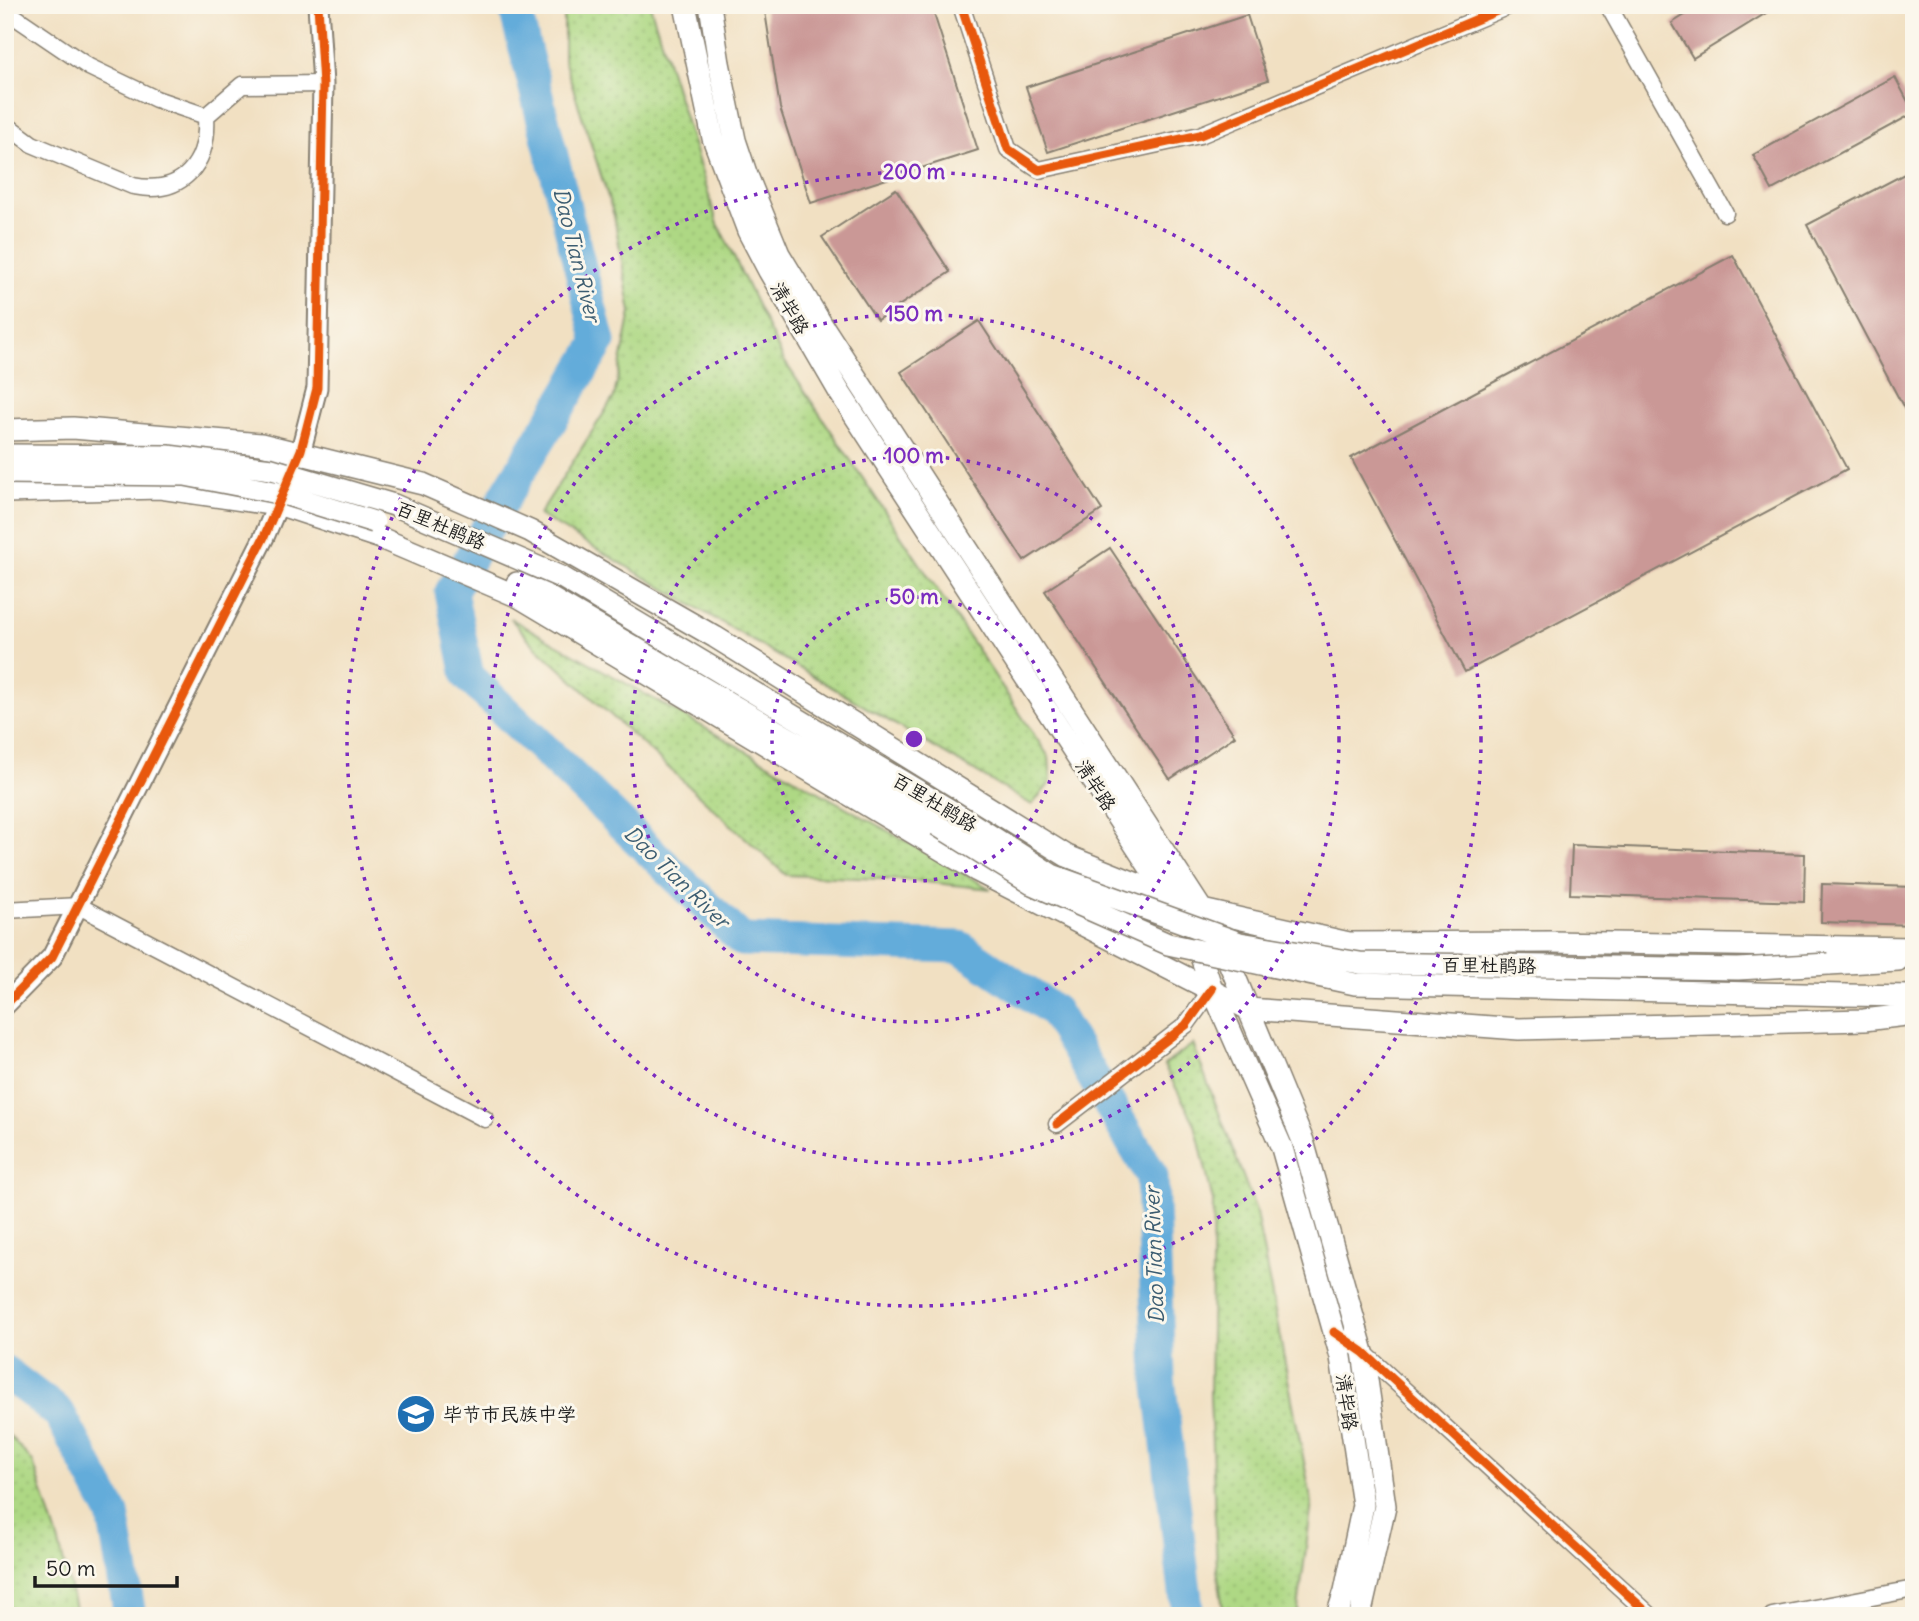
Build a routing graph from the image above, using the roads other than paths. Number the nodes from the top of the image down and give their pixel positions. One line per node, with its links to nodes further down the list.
1 (318, 5): 8 (street)
2 (685, 5): 18 (main road, 清毕路)
3 (710, 5): 21 (main road)
4 (961, 5): 5 (street)
5 (1511, 5)
6 (1608, 5): 11 (street)
7 (5, 10): 9 (street)
8 (323, 84): 9 (street); 13 (street)
9 (206, 116): 10 (street)
10 (5, 124)
11 (1725, 213)
12 (5, 430): 13 (main road)
13 (300, 454): 17 (street); 18 (main road)
14 (5, 455): 23 (main road, 百里杜鹃路, bridge)
15 (5, 473): 17 (main road, 百里杜鹃路, bridge)
16 (5, 492): 17 (main road)
17 (281, 500): 19 (street); 24 (main road); 25 (main road, 百里杜鹃路, bridge)
18 (1168, 894): 21 (main road); 24 (main road, 清毕路)
19 (79, 906): 20 (street); 26 (street); 29 (street)
20 (5, 910)
21 (1202, 910): 22 (main road); 27 (main road)
22 (1914, 948)
23 (1914, 959)
24 (1212, 989): 27 (main road); 30 (street); 31 (main road, 清毕路)
25 (1914, 996)
26 (5, 1005)
27 (1248, 1009): 28 (main road); 32 (main road)
28 (1914, 1014)
29 (485, 1119)
30 (1057, 1124)
31 (1334, 1332): 32 (street); 34 (main road, 清毕路)
32 (1363, 1352): 35 (main road); 36 (street)
33 (1914, 1589): 37 (street)
34 (1337, 1616)
35 (1360, 1616)
36 (1651, 1616)
37 (1772, 1616)

